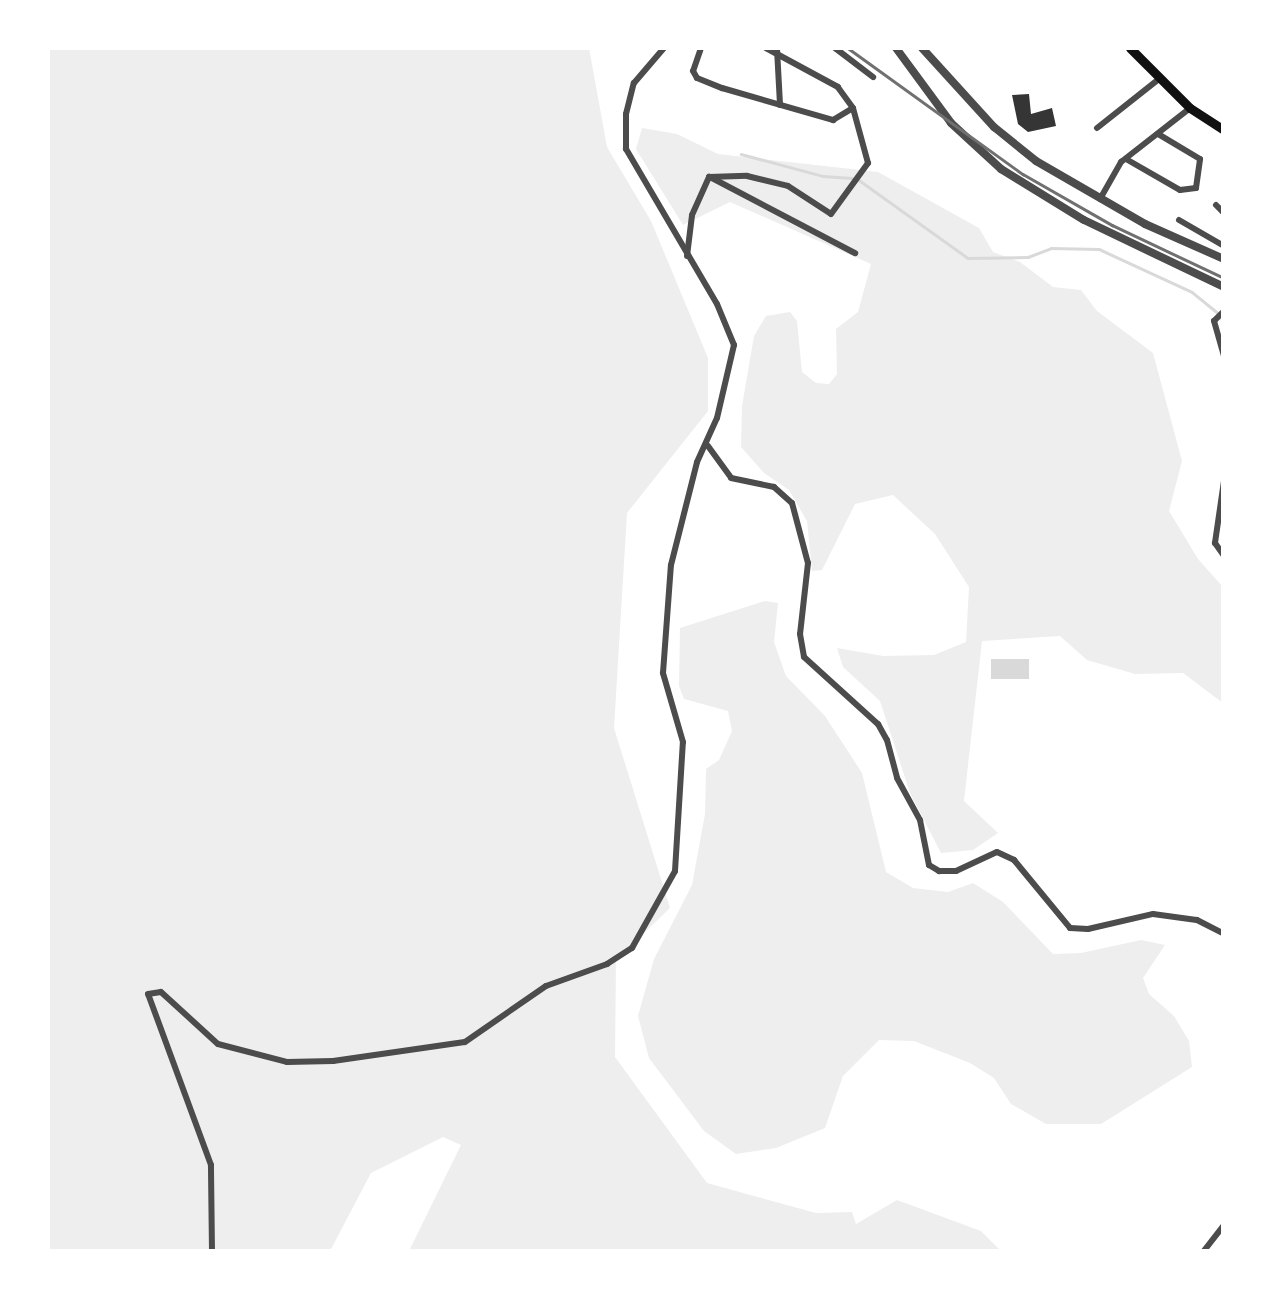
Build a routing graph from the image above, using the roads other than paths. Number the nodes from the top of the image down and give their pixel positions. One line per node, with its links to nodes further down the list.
1 (664, 48): 27 (street)
2 (701, 48): 13 (street)
3 (766, 48): 8 (street)
4 (835, 48): 11 (street)
5 (896, 48): 10 (street)
6 (922, 48): 9 (street)
7 (1130, 48): 12 (main road)
8 (776, 49): 13 (street); 14 (street)
9 (938, 65): 10 (street); 21 (street)
10 (919, 77): 29 (street)
11 (873, 78)
12 (1160, 78): 15 (main road); 16 (street)
13 (780, 105): 14 (street)
14 (853, 108): 20 (street)
15 (1190, 108): 17 (main road); 18 (street)
16 (1097, 128)
17 (1224, 130)
18 (1158, 134): 19 (street); 19 (street)
19 (1126, 158): 21 (street)
20 (709, 177): 26 (street); 27 (street)
21 (1100, 199): 28 (street)
22 (1216, 206): 23 (street)
23 (1224, 213)
24 (1179, 220): 25 (street)
25 (1224, 246)
26 (856, 253)
27 (687, 256): 32 (street)
28 (1224, 260)
29 (1224, 287)
30 (1224, 311): 31 (street)
31 (1224, 357)
32 (708, 446): 35 (street); 37 (street)
33 (1224, 480): 34 (street)
34 (1224, 556)
35 (1224, 934)
36 (1224, 1225): 38 (street)
37 (212, 1252)
38 (1203, 1252)

